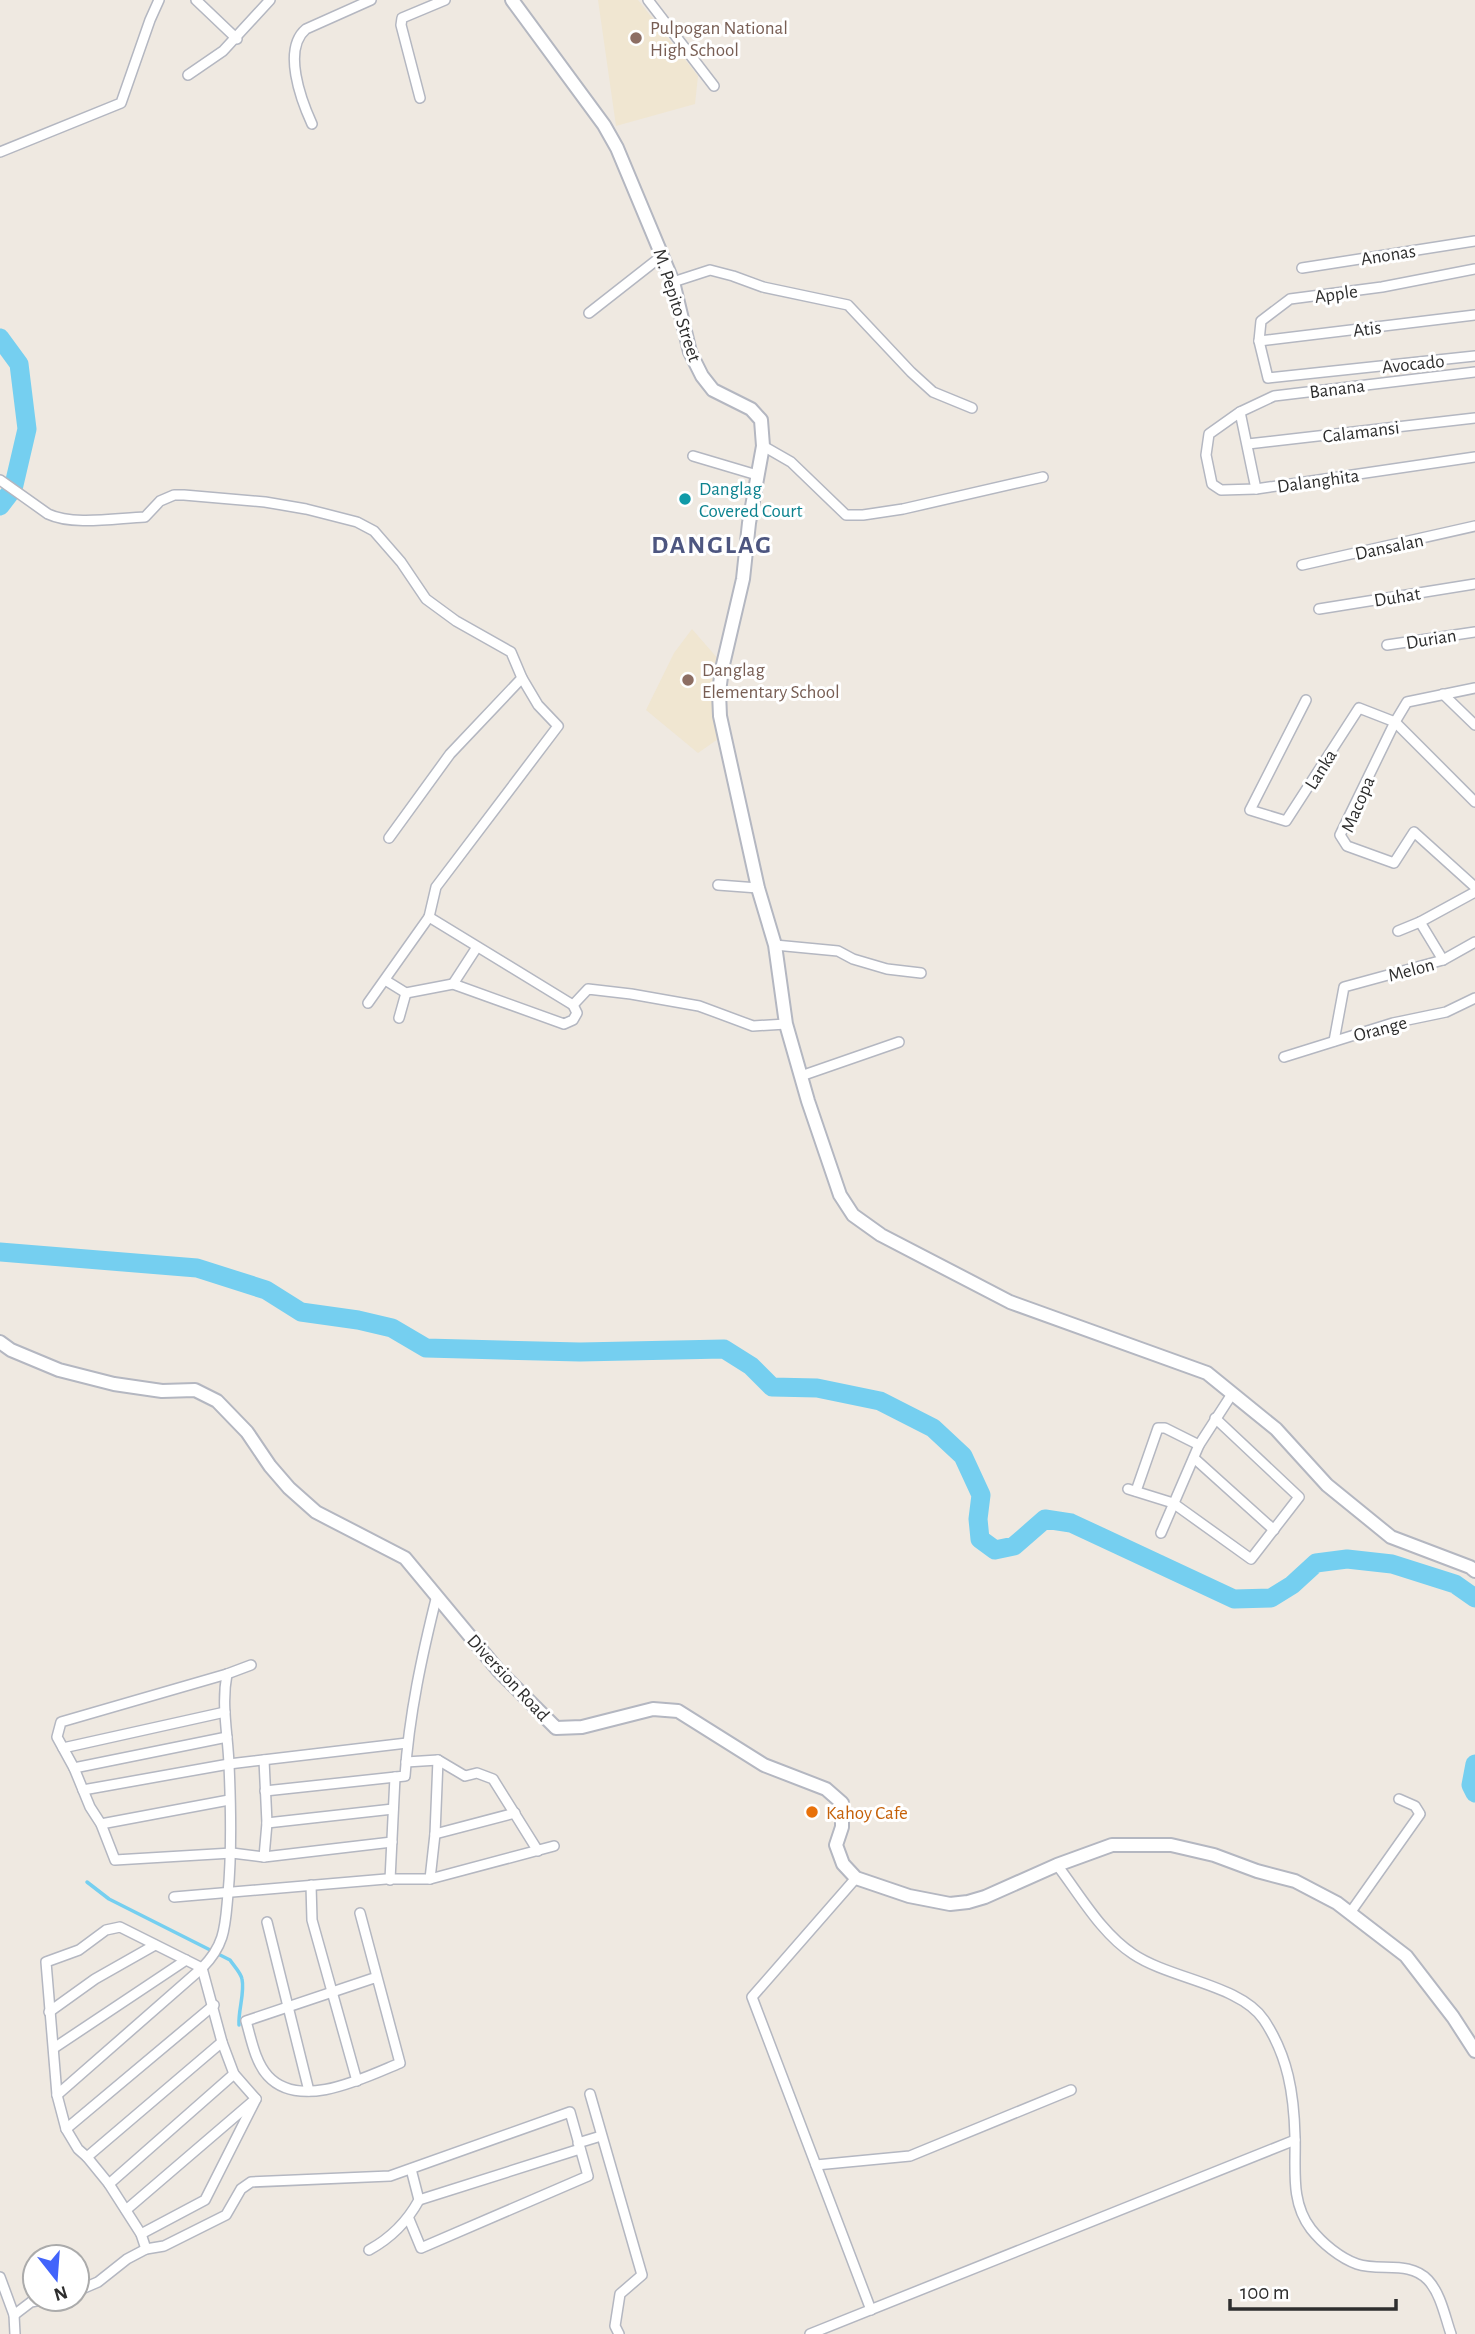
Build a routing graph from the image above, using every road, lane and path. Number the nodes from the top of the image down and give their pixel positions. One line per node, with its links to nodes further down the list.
1 (159, 0): 13 (street)
2 (196, 0): 8 (street)
3 (270, 0): 8 (street)
4 (371, 0): 12 (street)
5 (445, 0): 11 (street)
6 (512, 0): 15 (street, M. Pepito Street)
7 (648, 0): 10 (street)
8 (237, 39): 9 (street)
9 (188, 75)
10 (714, 86)
11 (420, 99)
12 (312, 124)
13 (0, 152)
14 (1475, 241): 16 (street, Anonas)
15 (663, 255): 18 (street, M. Pepito Street); 19 (street)
16 (1302, 268)
17 (1475, 269): 21 (street, Apple)
18 (673, 282): 24 (street); 29 (street, M. Pepito Street)
19 (589, 313)
20 (1475, 315): 21 (street, Atis)
21 (1259, 341): 22 (street, Avocado)
22 (1475, 356)
23 (1475, 372): 25 (street, Banana)
24 (972, 408)
25 (1240, 412): 27 (street, Banana); 28 (street)
26 (1475, 418): 28 (street, Calamansi)
27 (1209, 433): 35 (street, Dalanghita)
28 (1248, 444): 35 (street)
29 (762, 449): 32 (street, M. Pepito Street); 33 (street)
30 (693, 456): 32 (street)
31 (1475, 457): 35 (street, Dalanghita)
32 (758, 470): 51 (street, M. Pepito Street)
33 (1043, 477)
34 (2, 482): 42 (street)
35 (1256, 489)
36 (1475, 526): 37 (street, Dansalan)
37 (1302, 565)
38 (1475, 584): 39 (street, Duhat)
39 (1319, 609)
40 (1475, 632): 41 (street, Durian)
41 (1387, 645)
42 (522, 678): 49 (street); 53 (street)
43 (1475, 688): 44 (street)
44 (1443, 694): 46 (street); 47 (street)
45 (1306, 700): 46 (street, Lanka)
46 (1395, 722): 48 (street, Lanka); 52 (street, Macopa)
47 (1475, 725)
48 (1475, 802)
49 (389, 838)
50 (718, 885): 51 (street)
51 (758, 888): 57 (street, M. Pepito Street)
52 (1475, 890): 54 (street)
53 (429, 917): 58 (street); 61 (street)
54 (1420, 922): 55 (street); 59 (street)
55 (1398, 931)
56 (1475, 942): 59 (street, Melon)
57 (775, 945): 60 (street); 68 (street, M. Pepito Street)
58 (477, 947): 62 (street); 66 (street)
59 (1443, 960): 69 (street, Melon)
60 (921, 973)
61 (385, 980): 63 (street); 65 (street)
62 (453, 984): 63 (street); 66 (street)
63 (406, 993): 67 (street)
64 (1475, 998): 69 (street, Orange)
65 (368, 1003)
66 (573, 1005): 68 (street)
67 (399, 1018)
68 (786, 1024): 72 (street, M. Pepito Street)
69 (1334, 1041): 71 (street, Orange)
70 (900, 1042): 72 (street)
71 (1284, 1057)
72 (801, 1076): 74 (street, M. Pepito Street)
73 (0, 1342): 82 (street, Diversion Road)
74 (1232, 1394): 75 (street); 81 (street, M. Pepito Street)
75 (1215, 1419): 76 (street); 79 (street)
76 (1199, 1445): 77 (street); 78 (street)
77 (1194, 1458): 78 (street); 79 (street)
78 (1173, 1503): 79 (street); 80 (street)
79 (1274, 1530)
80 (1161, 1533)
81 (1475, 1571)
82 (438, 1595): 87 (street); 110 (street, Diversion Road)
83 (251, 1665): 84 (street)
84 (227, 1674): 85 (street); 88 (street)
85 (225, 1712): 86 (street); 88 (street)
86 (227, 1737): 92 (street); 93 (street)
87 (407, 1743): 89 (street); 91 (street)
88 (63, 1748): 93 (street)
89 (264, 1760): 92 (street); 96 (street)
90 (438, 1760): 91 (street); 100 (street); 103 (street)
91 (406, 1762): 94 (street)
92 (229, 1763): 95 (street); 98 (street)
93 (74, 1768): 95 (street)
94 (395, 1777): 96 (street); 99 (street)
95 (83, 1790): 102 (street)
96 (265, 1791): 101 (street)
97 (1399, 1799): 117 (street)
98 (229, 1800): 102 (street); 107 (street)
99 (393, 1809): 101 (street); 104 (street)
100 (515, 1813): 103 (street); 106 (street)
101 (267, 1823): 108 (street)
102 (101, 1824): 107 (street)
103 (435, 1834): 111 (street)
104 (392, 1842): 108 (street); 112 (street)
105 (554, 1846): 106 (street)
106 (538, 1851): 111 (street)
107 (232, 1853): 108 (street); 114 (street)
108 (264, 1857)
109 (1057, 1865): 110 (street); 117 (street); 139 (street)
110 (856, 1878): 142 (street)
111 (430, 1879): 112 (street)
112 (390, 1880): 113 (street)
113 (311, 1885): 114 (street); 123 (street)
114 (228, 1892): 115 (street); 121 (street)
115 (173, 1898)
116 (360, 1913): 122 (street)
117 (1350, 1913): 129 (street)
118 (267, 1922): 125 (street)
119 (155, 1945): 120 (street); 126 (street); 126 (street)
120 (186, 1960): 121 (street); 128 (street)
121 (202, 1968): 124 (street); 135 (street)
122 (377, 1977): 123 (street); 131 (street)
123 (332, 1991): 125 (street); 131 (street)
124 (214, 2005): 127 (street); 137 (street)
125 (288, 2006): 133 (street); 133 (street)
126 (49, 2012): 128 (street)
127 (222, 2042): 130 (street); 141 (street)
128 (54, 2048): 135 (street)
129 (1475, 2051)
130 (234, 2074): 136 (street); 144 (street)
131 (357, 2081): 133 (street)
132 (1071, 2090): 142 (street)
133 (309, 2091)
134 (590, 2094): 138 (street)
135 (57, 2095): 137 (street)
136 (256, 2099): 146 (street); 148 (street)
137 (66, 2129): 141 (street)
138 (601, 2136): 140 (street); 158 (street)
139 (1296, 2140): 154 (street); 161 (street)
140 (579, 2146): 143 (street); 145 (street); 147 (street)
141 (87, 2157): 144 (street)
142 (816, 2165): 154 (street)
143 (411, 2169): 145 (street); 149 (street)
144 (109, 2184): 146 (street)
145 (419, 2200): 147 (street)
146 (126, 2210): 148 (street)
147 (409, 2219): 150 (street)
148 (141, 2234): 149 (street)
149 (146, 2249): 152 (street)
150 (369, 2250)
151 (0, 2277): 155 (street)
152 (91, 2285)
153 (21, 2310): 155 (street)
154 (871, 2310): 156 (street)
155 (14, 2315): 157 (street)
156 (838, 2323): 159 (street); 160 (street)
157 (15, 2334)
158 (619, 2334)
159 (810, 2334)
160 (841, 2334)
161 (1451, 2334)

